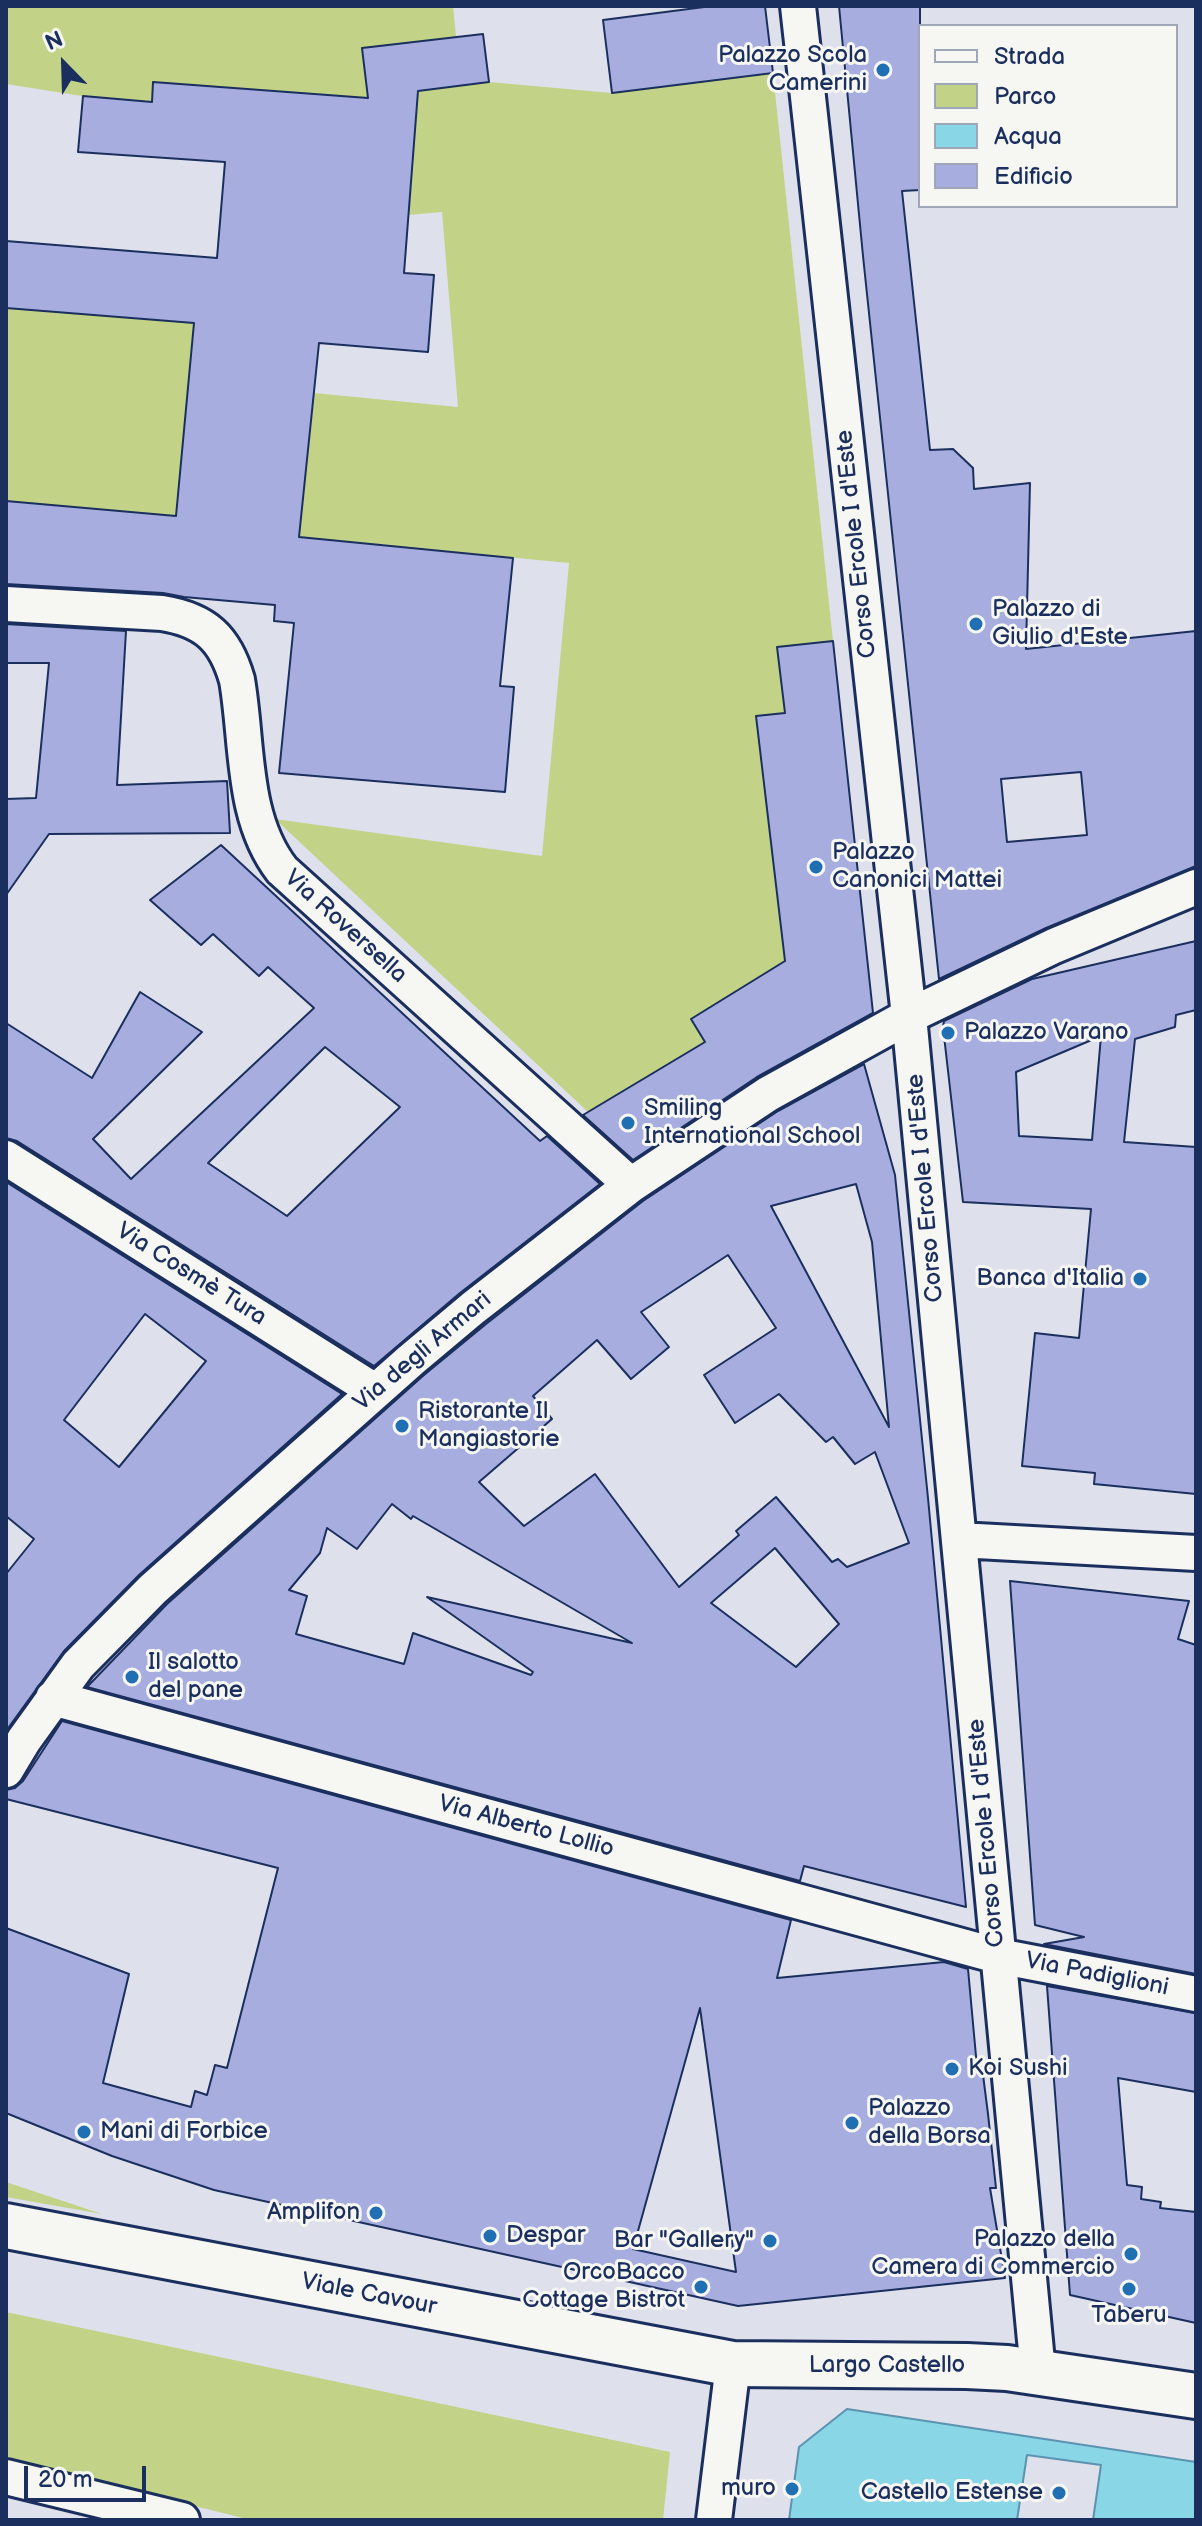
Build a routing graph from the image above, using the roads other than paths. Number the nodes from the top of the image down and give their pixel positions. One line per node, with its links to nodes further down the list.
1 (798, 6): 4 (street, Corso Ercole I d'Este)
2 (6, 604): 6 (street, Via Roversella)
3 (1196, 887): 4 (street, Via degli Armari)
4 (909, 1016): 6 (street, Via degli Armari); 8 (street, Corso Ercole I d'Este)
5 (6, 1158): 7 (street, Via Cosmè Tura)
6 (631, 1185): 7 (street, Via degli Armari)
7 (375, 1391): 10 (street, Via degli Armari)
8 (959, 1540): 9 (street); 12 (street, Corso Ercole I d'Este)
9 (1196, 1553)
10 (53, 1698): 11 (street, Via degli Armari); 12 (street, Via Alberto Lollio)
11 (6, 1770)
12 (998, 1956): 13 (street, Via Padiglioni); 16 (street, Corso Ercole I d'Este)
13 (1196, 1994)
14 (6, 2226): 15 (street, Viale Cavour)
15 (733, 2364): 16 (street, Largo Castello); 20 (street)
16 (1038, 2372): 17 (street, Largo Castello)
17 (1196, 2396)
18 (6, 2477): 19 (street)
19 (182, 2520)
20 (714, 2520)

